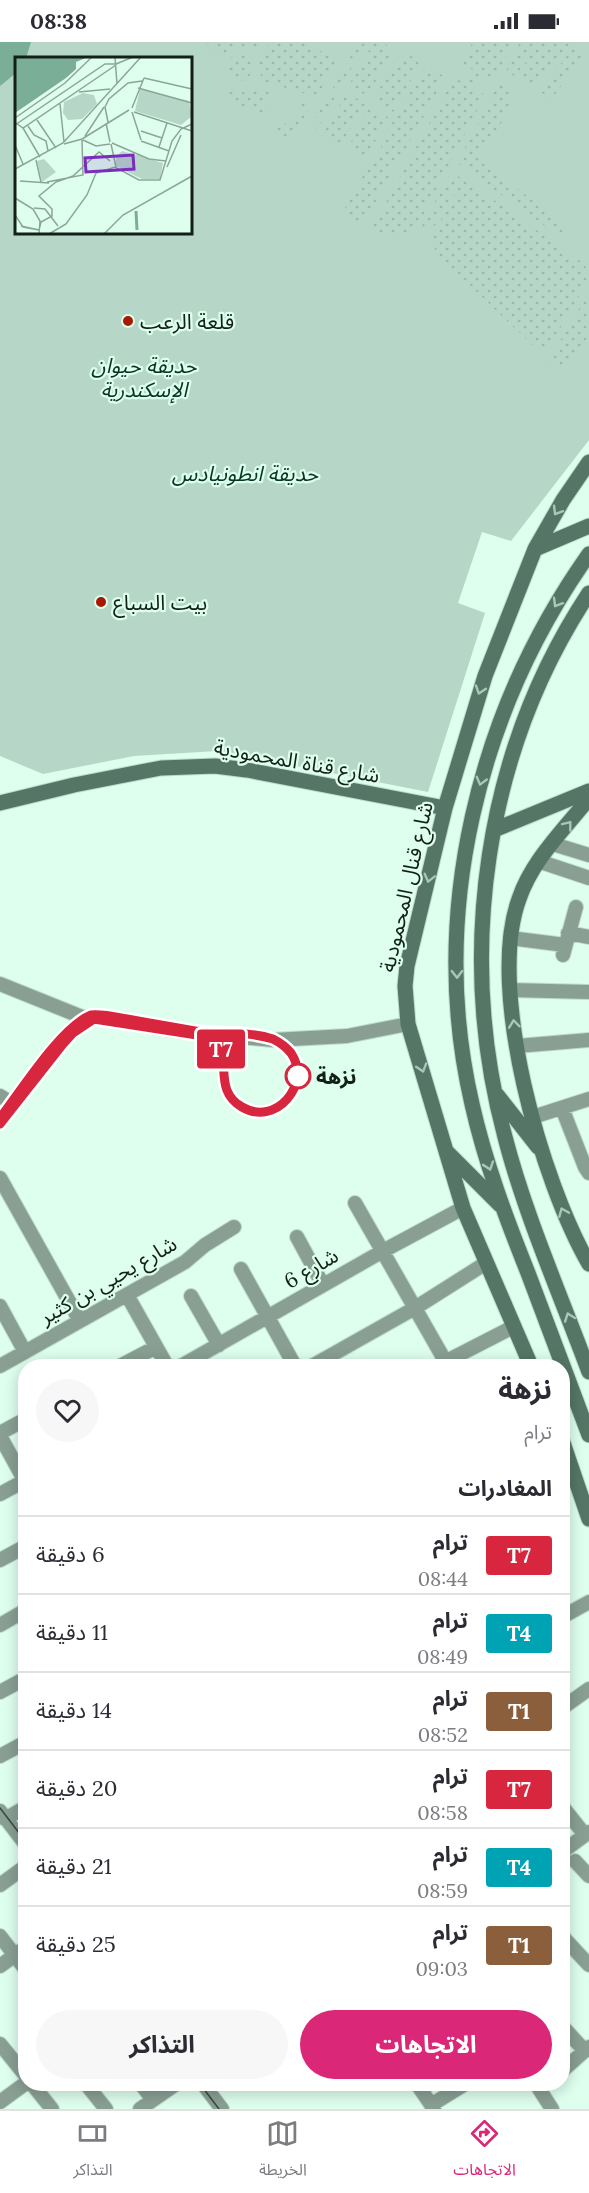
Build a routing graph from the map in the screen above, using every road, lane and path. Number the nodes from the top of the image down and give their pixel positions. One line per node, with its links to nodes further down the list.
1 (589, 462): 3 (main road, شارع قنال المحمودية, one-way to 3)
2 (589, 526): 3 (main road)
3 (535, 549): 9 (main road, شارع قنال المحمودية, one-way to 9)
4 (589, 554): 38 (main road, one-way to 38)
5 (589, 593): 10 (main road)
6 (589, 791): 10 (main road)
7 (589, 798): 11 (main road, one-way to 7)
8 (0, 803): 9 (main road, شارع قناة المحمودية)
9 (445, 808): 23 (main road, شارع قنال المحمودية, one-way to 23)
10 (494, 830): 26 (main road)
11 (553, 844): 12 (street); 13 (main road)
12 (589, 855)
13 (538, 861): 14 (street); 17 (main road)
14 (589, 878)
15 (576, 907): 18 (street)
16 (589, 937): 18 (street)
17 (510, 938): 18 (street); 20 (main road)
18 (565, 944)
19 (1, 986): 22 (street)
20 (510, 990): 21 (street); 25 (main road, one-way to 20)
21 (589, 992)
22 (87, 1019): 23 (street); 29 (street)
23 (408, 1024): 33 (main road, شارع قنال المحمودية, one-way to 33)
24 (589, 1040): 25 (street)
25 (517, 1046): 31 (main road)
26 (494, 1090): 34 (main road); 67 (main road, one-way to 26)
27 (0, 1096): 29 (street)
28 (589, 1099): 30 (street)
29 (14, 1104): 32 (street)
30 (562, 1108): 31 (street); 35 (street)
31 (533, 1118): 34 (main road)
32 (0, 1122)
33 (446, 1151): 38 (main road); 39 (main road, شارع قنال المحمودية)
34 (542, 1151): 43 (main road, one-way to 34)
35 (589, 1173)
36 (0, 1178): 52 (street)
37 (355, 1203): 42 (street)
38 (502, 1207): 65 (main road)
39 (463, 1208): 42 (street, شارع 6); 44 (main road, شارع قنال المحمودية)
40 (234, 1227): 47 (street, شارع يحيي بن كثير)
41 (297, 1237): 46 (street)
42 (382, 1251): 46 (street, شارع 6); 50 (street)
43 (588, 1261)
44 (486, 1263): 50 (street); 53 (main road, شارع قنال المحمودية)
45 (241, 1269): 51 (street)
46 (323, 1285): 51 (street, شارع 6)
47 (127, 1295): 52 (street, شارع يحيي بن كثير); 55 (street)
48 (191, 1296): 54 (street)
49 (0, 1306): 56 (street)
50 (415, 1308): 61 (street); 62 (street)
51 (268, 1317): 54 (street, شارع 6); 60 (street)
52 (80, 1322): 56 (street, شارع يحيي بن كثير)
53 (513, 1327): 63 (street); 64 (main road, شارع قنال المحمودية)
54 (219, 1345): 59 (street, شارع 6)
55 (156, 1347): 57 (street); 58 (street)
56 (25, 1352): 66 (street, شارع يحيي بن كثير)
57 (133, 1359)
58 (163, 1359)
59 (194, 1359)
60 (292, 1359)
61 (324, 1359)
62 (440, 1359)
63 (454, 1359)
64 (528, 1359)
65 (560, 1359)
66 (0, 1366)
67 (589, 1372)
68 (570, 1385): 71 (main road)
69 (18, 1424): 70 (street)
70 (0, 1435): 73 (street)
71 (589, 1435)
72 (570, 1463): 76 (main road)
73 (18, 1468)
74 (18, 1485): 75 (street)
75 (0, 1494)
76 (589, 1519)
77 (18, 1550): 78 (street)
78 (0, 1560)
79 (589, 1602): 80 (street)
80 (570, 1613)
81 (18, 1615): 82 (street)
82 (0, 1625)
83 (18, 1682): 85 (street)
84 (589, 1689): 86 (street)
85 (0, 1692)
86 (570, 1702)
87 (18, 1746): 88 (street)
88 (0, 1756)
89 (18, 1810): 91 (street)
90 (570, 1815): 92 (street)
91 (2, 1816): 93 (street)
92 (587, 1833): 94 (street)
93 (18, 1835)
94 (570, 1846)
95 (575, 1861): 97 (street)
96 (18, 1872): 98 (street)
97 (589, 1876)
98 (0, 1885)
99 (0, 1936): 101 (street)
100 (570, 1945): 103 (street)
101 (18, 1950)
102 (18, 1952): 104 (street)
103 (589, 1965)
104 (0, 1966)
105 (570, 2033): 107 (street)
106 (0, 2044): 109 (street)
107 (587, 2049): 108 (street)
108 (570, 2064)
109 (18, 2066)
110 (18, 2089): 120 (street)
111 (38, 2091): 123 (street)
112 (92, 2091): 124 (street)
113 (146, 2091): 119 (street)
114 (166, 2091): 119 (street)
115 (208, 2091): 126 (street)
116 (422, 2091): 121 (street)
117 (455, 2091): 121 (street)
118 (544, 2091): 122 (street)
119 (153, 2100): 125 (street)
120 (0, 2102)
121 (433, 2107)
122 (551, 2108)
123 (52, 2109)
124 (106, 2109)
125 (140, 2109)
126 (222, 2109)

